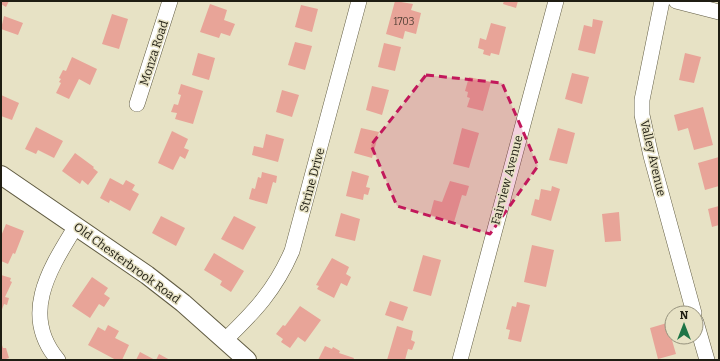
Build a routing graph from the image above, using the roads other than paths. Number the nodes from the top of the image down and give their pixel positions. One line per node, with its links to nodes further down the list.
1 (170, 1): 7 (street, Monza Road)
2 (359, 1): 11 (street, Strine Drive)
3 (556, 1): 15 (street, Fairview Avenue)
4 (662, 1): 10 (street, Valley Avenue)
5 (676, 1): 6 (street)
6 (719, 12)
7 (137, 104)
8 (1, 175): 9 (street, Old Chesterbrook Road)
9 (76, 226): 11 (street, Old Chesterbrook Road); 13 (street)
10 (692, 305)
11 (225, 340): 14 (street, Old Chesterbrook Road)
12 (703, 345): 16 (street)
13 (58, 360)
14 (247, 360)
15 (460, 360)
16 (707, 360)

